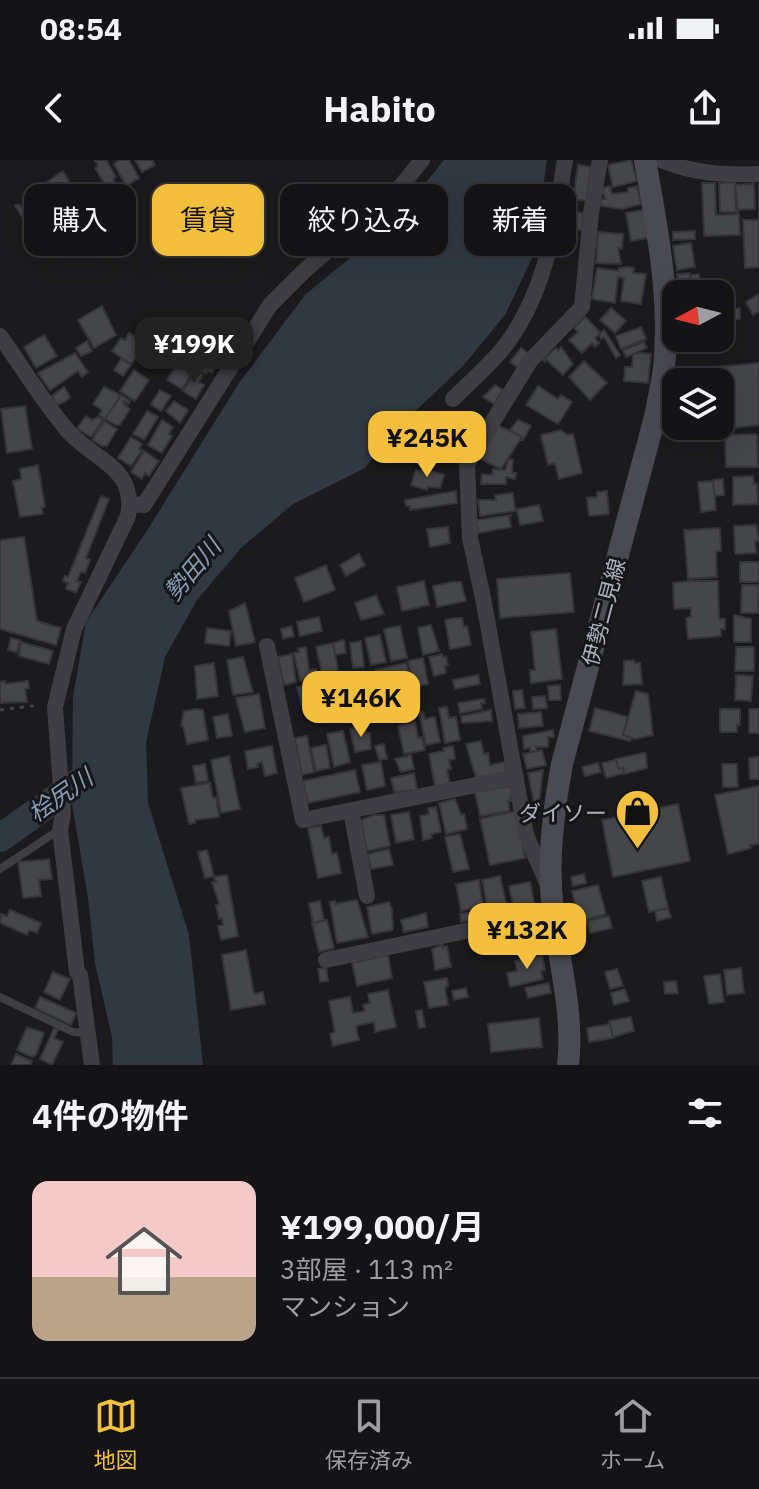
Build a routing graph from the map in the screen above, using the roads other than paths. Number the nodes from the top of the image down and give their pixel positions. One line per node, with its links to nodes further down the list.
1 (422, 160): 9 (street)
2 (565, 160): 8 (street)
3 (600, 160): 11 (street)
4 (645, 160): 15 (main road, 伊勢二見線)
5 (661, 160): 6 (street)
6 (759, 174)
7 (0, 336): 9 (street)
8 (453, 399)
9 (130, 504): 13 (street)
10 (267, 646): 12 (street)
11 (516, 777): 12 (street); 15 (street)
12 (351, 811): 16 (street)
13 (62, 822): 14 (lane); 20 (street)
14 (0, 869)
15 (551, 890): 17 (main road, 伊勢二見線)
16 (367, 896)
17 (553, 913): 18 (street); 22 (main road, 伊勢二見線)
18 (326, 960)
19 (0, 997): 20 (lane)
20 (88, 1033): 21 (street)
21 (92, 1065)
22 (568, 1065)

